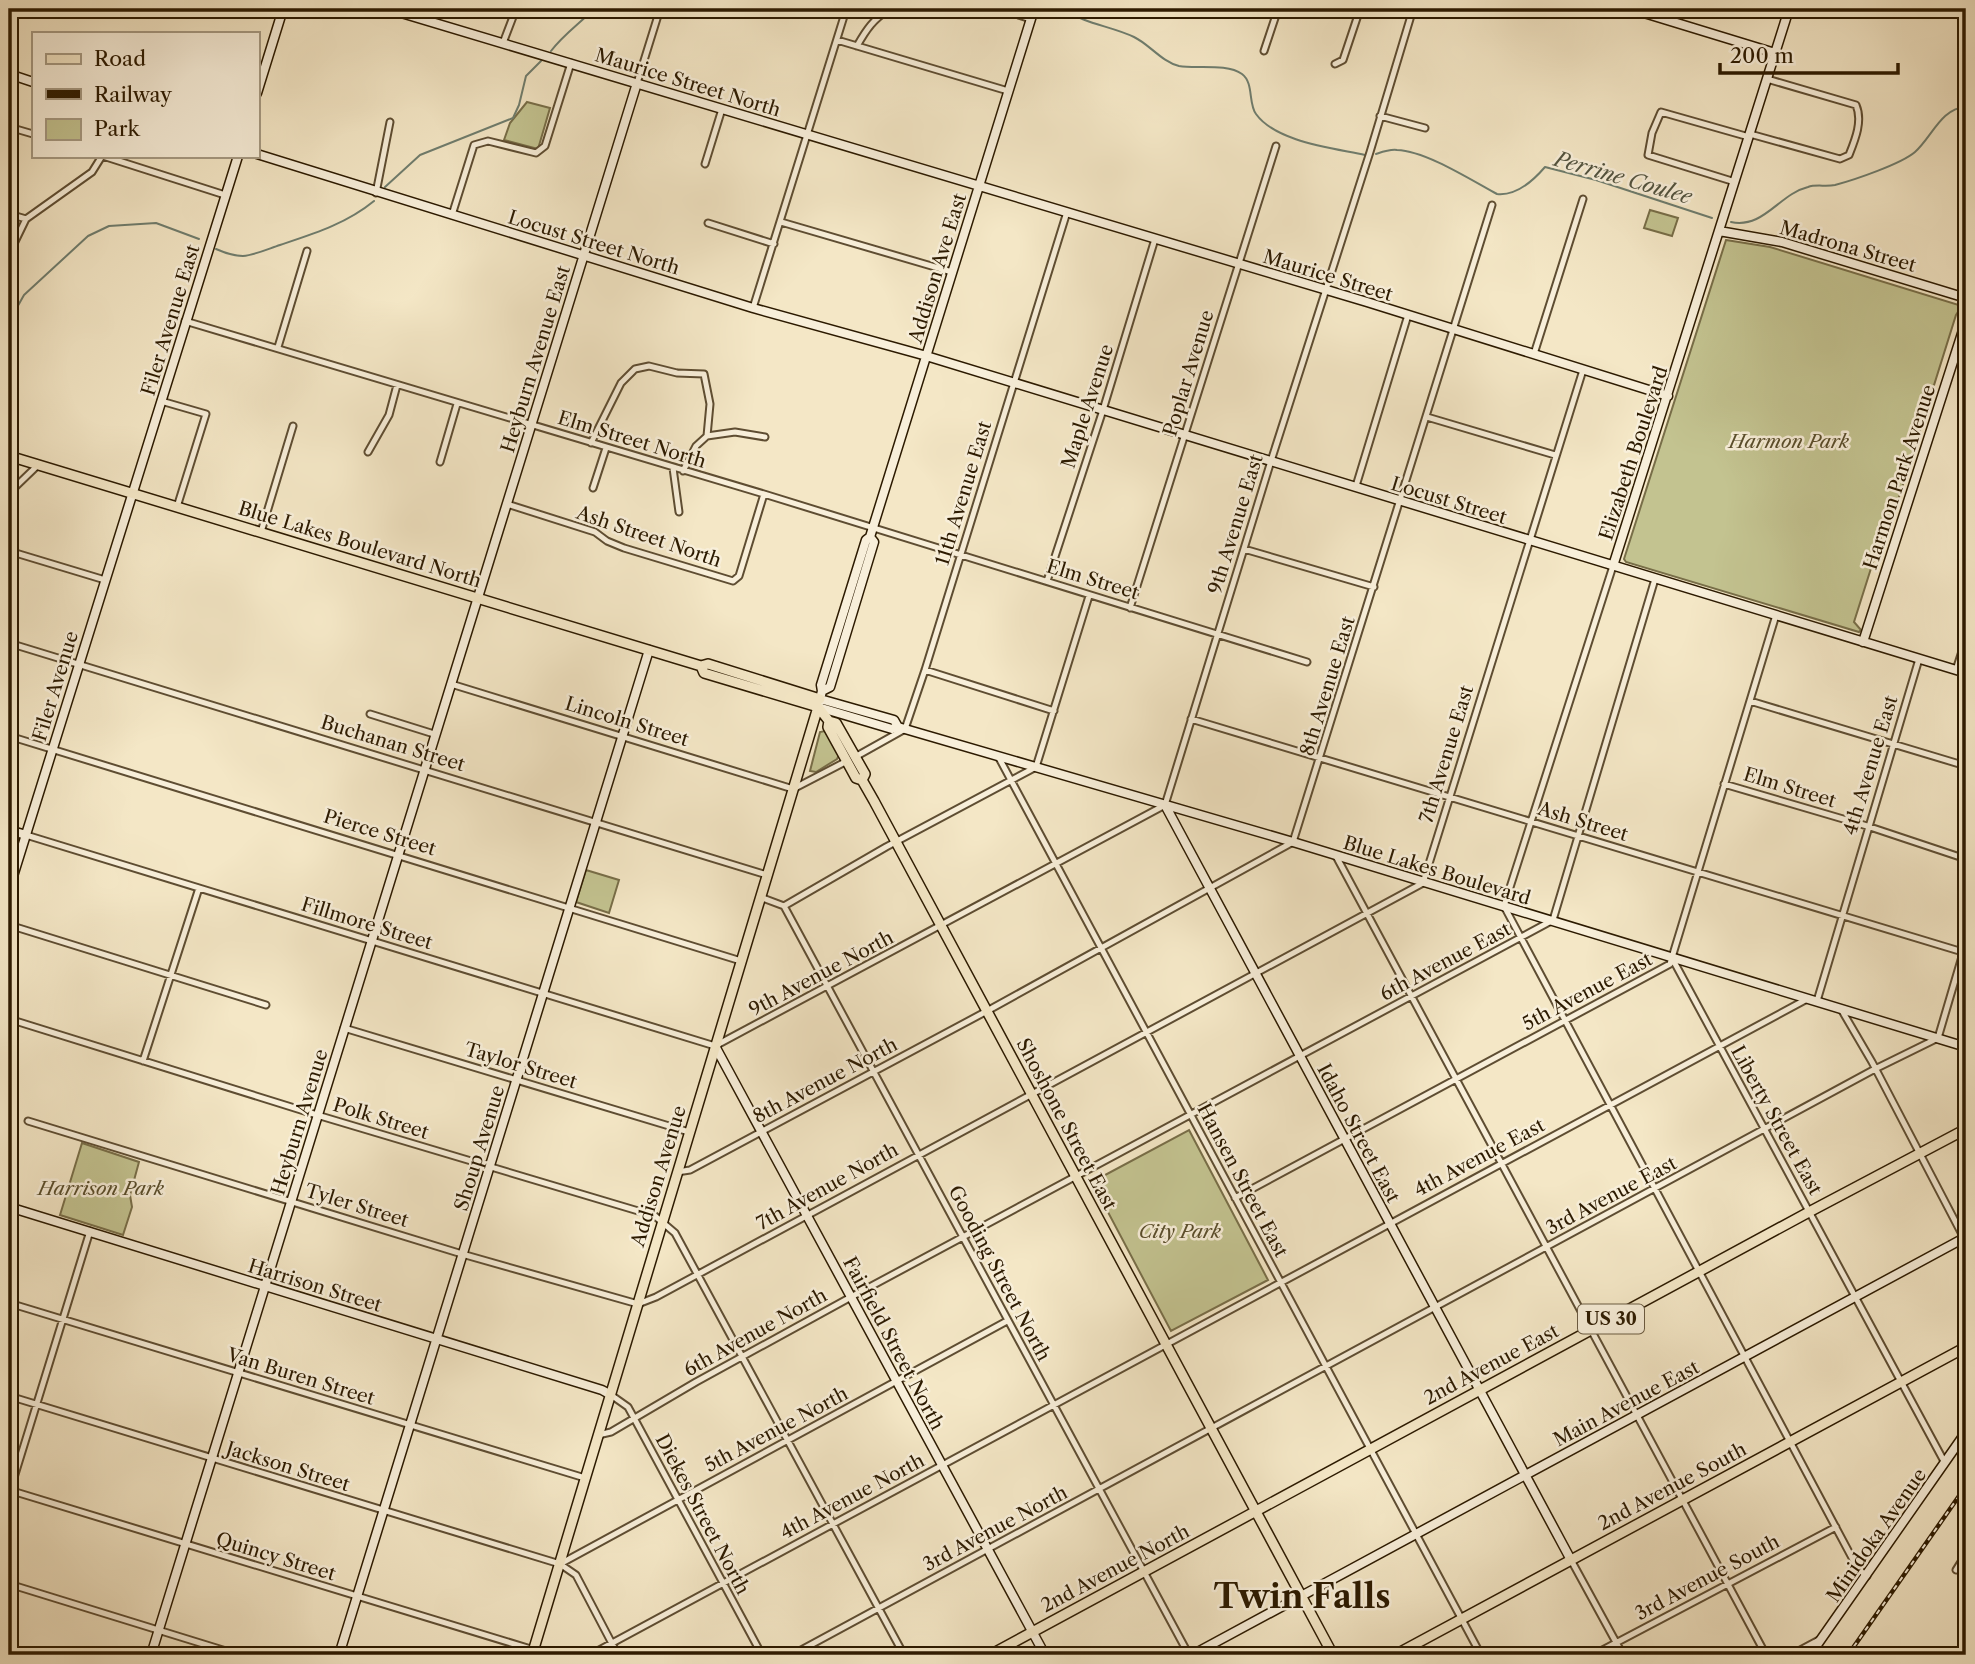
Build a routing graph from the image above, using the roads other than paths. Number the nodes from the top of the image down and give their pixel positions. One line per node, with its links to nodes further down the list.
1 (283, 9): 28 (street)
2 (388, 9): 15 (street, Maurice Street North)
3 (426, 9): 15 (street)
4 (516, 9): 18 (street)
5 (660, 9): 27 (street, Heyburn Avenue East)
6 (833, 9): 17 (street)
7 (890, 9): 19 (street)
8 (1000, 9): 16 (street)
9 (1034, 9): 16 (street, Addison Ave East)
10 (1278, 9): 20 (street)
11 (1360, 9): 23 (street)
12 (1413, 9): 31 (street, 9th Avenue East)
13 (1631, 9): 21 (street)
14 (1789, 9): 21 (street, Elizabeth Boulevard)
15 (423, 19): 18 (street, Maurice Street North)
16 (1031, 19): 29 (street, Addison Ave East)
17 (837, 40): 19 (street); 36 (street)
18 (503, 43): 22 (street, Maurice Street North)
19 (857, 46): 29 (street)
20 (1264, 51)
21 (1776, 53): 25 (street, Elizabeth Boulevard)
22 (571, 64): 27 (street, Maurice Street North); 52 (street)
23 (1335, 64)
24 (9, 74): 26 (street)
25 (1767, 79): 37 (street, Elizabeth Boulevard); 37 (street)
26 (32, 82)
27 (637, 83): 30 (street, Maurice Street North); 61 (street, Heyburn Avenue East)
28 (259, 87)
29 (1008, 91): 45 (street, Addison Ave East)
30 (722, 108): 36 (street, Maurice Street North); 43 (street)
31 (1380, 116): 34 (street); 64 (street, 9th Avenue East)
32 (390, 122): 46 (street)
33 (9, 127): 35 (street)
34 (1425, 128)
35 (32, 134)
36 (808, 135): 45 (street, Maurice Street North); 54 (street)
37 (1749, 136): 44 (street, Elizabeth Boulevard); 44 (street)
38 (1276, 146): 62 (street, Poplar Avenue)
39 (259, 155): 46 (street, Locust Street North)
40 (102, 158): 53 (street)
41 (109, 158): 47 (street)
42 (237, 158): 47 (street, Filer Avenue East)
43 (705, 164)
44 (1735, 182): 56 (street, Elizabeth Boulevard)
45 (979, 185): 50 (street, Maurice Street); 63 (street, Addison Ave East)
46 (376, 192): 52 (street, Locust Street North)
47 (225, 195): 68 (street, Filer Avenue East)
48 (1583, 199): 72 (street)
49 (1493, 205): 70 (street, 8th Avenue East)
50 (1067, 212): 57 (street, Maurice Street); 75 (street, 11th Avenue East)
51 (9, 214): 53 (street)
52 (452, 215): 61 (street, Locust Street North)
53 (26, 219): 60 (street)
54 (781, 222): 58 (street); 63 (street)
55 (708, 223): 58 (street)
56 (1719, 231): 65 (street, Madrona Street); 77 (street, Elizabeth Boulevard)
57 (1155, 239): 62 (street, Maurice Street); 80 (street, Maple Avenue)
58 (774, 244): 66 (street)
59 (307, 251): 71 (street)
60 (9, 254)
61 (582, 255): 66 (street, Locust Street North); 82 (street, Heyburn Avenue East)
62 (1237, 264): 64 (street, Maurice Street); 84 (street, Poplar Avenue)
63 (952, 272): 73 (street, Addison Ave East)
64 (1325, 290): 67 (street, Maurice Street); 92 (street, 9th Avenue East)
65 (1966, 298)
66 (753, 308): 73 (street, Locust Street North)
67 (1408, 315): 70 (street, Maurice Street); 97 (street)
68 (186, 321): 71 (street, Elm Street North); 78 (street, Filer Avenue East)
69 (1966, 321): 123 (street, Harmon Park Avenue)
70 (1453, 328): 72 (street, Maurice Street); 81 (street, 8th Avenue East)
71 (278, 347): 76 (street, Elm Street North)
72 (1534, 354): 74 (street, Maurice Street)
73 (924, 356): 75 (street, Locust Street); 106 (street, Addison Ave East)
74 (1583, 369): 77 (street, Maurice Street); 90 (street, 7th Avenue East)
75 (1014, 383): 80 (street, Locust Street); 111 (street, 11th Avenue East)
76 (397, 385): 79 (street, Elm Street North); 89 (street)
77 (1668, 396): 112 (street, Elizabeth Boulevard)
78 (161, 401): 100 (street, Filer Avenue East); 104 (street)
79 (457, 404): 82 (street, Elm Street North); 93 (street)
80 (1103, 410): 84 (street, Locust Street); 115 (street, Maple Avenue)
81 (1427, 417): 90 (street); 102 (street, 8th Avenue East)
82 (532, 425): 87 (street, Elm Street North); 103 (street, Heyburn Avenue East)
83 (293, 426): 107 (street)
84 (1185, 435): 92 (street, Locust Street); 119 (street, Poplar Avenue)
85 (708, 436): 86 (street); 87 (street); 96 (street)
86 (765, 437)
87 (591, 443): 88 (street, Elm Street North)
88 (606, 448): 95 (street, Elm Street North); 98 (street)
89 (368, 453)
90 (1555, 455): 108 (street, 7th Avenue East)
91 (9, 456): 94 (main road, Blue Lakes Boulevard North)
92 (1271, 461): 97 (street, Locust Street); 109 (street, 9th Avenue East)
93 (440, 462)
94 (37, 465): 99 (street); 100 (main road, Blue Lakes Boulevard North)
95 (673, 468): 96 (street, Elm Street North); 105 (street)
96 (683, 471): 101 (street, Elm Street North)
97 (1356, 486): 102 (street, Locust Street)
98 (593, 488)
99 (9, 493)
100 (133, 493): 104 (main road, Blue Lakes Boulevard North); 114 (street, Filer Avenue)
101 (764, 494): 103 (street, Ash Street North); 106 (street, Elm Street North)
102 (1400, 502): 108 (street, Locust Street); 116 (street, 8th Avenue East)
103 (507, 504): 118 (street, Heyburn Avenue East)
104 (177, 507): 107 (main road, Blue Lakes Boulevard North)
105 (679, 512)
106 (871, 531): 111 (street, Elm Street); 133 (street, Addison Ave East)
107 (261, 532): 118 (main road, Blue Lakes Boulevard North)
108 (1528, 541): 112 (street, Locust Street); 153 (street, 7th Avenue East)
109 (1244, 549): 116 (street); 121 (street, 9th Avenue East)
110 (9, 551): 114 (street)
111 (960, 555): 115 (street, Elm Street); 129 (street, 11th Avenue East)
112 (1613, 566): 113 (street, Locust Street); 156 (street, Elizabeth Boulevard)
113 (1655, 579): 120 (street, Locust Street); 160 (street)
114 (105, 580): 128 (street, Filer Avenue)
115 (1046, 581): 117 (street, Elm Street)
116 (1374, 587): 146 (street, 8th Avenue East)
117 (1089, 596): 119 (street, Elm Street); 135 (street)
118 (478, 598): 125 (main road, Blue Lakes Boulevard North); 132 (street, Heyburn Avenue)
119 (1130, 608): 121 (street, Elm Street)
120 (1776, 615): 123 (street, Locust Street); 134 (street, 5th Avenue East)
121 (1218, 635): 127 (street, Elm Street); 137 (street, 9th Avenue East)
122 (1966, 639): 130 (street)
123 (1863, 642): 126 (street, Locust Street)
124 (9, 643): 128 (street, Buchanan Street)
125 (649, 650): 133 (main road, Blue Lakes Boulevard North); 140 (street, Shoup Avenue)
126 (1919, 659): 130 (street, Locust Street); 142 (street, 4th Avenue East)
127 (1307, 662)
128 (78, 664): 143 (street, Filer Avenue); 149 (street, Buchanan Street)
129 (925, 670): 135 (street); 138 (street, 11th Avenue East)
130 (1956, 670): 131 (street, Locust Street)
131 (1966, 673)
132 (451, 684): 139 (street, Heyburn Avenue); 140 (street, Lincoln Street)
133 (820, 699): 138 (street, Blue Lakes Boulevard); 145 (main road, Shoshone Street East); 152 (main road, Addison Avenue)
134 (1750, 701): 142 (street); 151 (street, 5th Avenue East)
135 (1054, 711): 148 (street)
136 (370, 715): 139 (street)
137 (1191, 719): 146 (street, Ash Street); 154 (street, 9th Avenue East)
138 (902, 728): 144 (street, Blue Lakes Boulevard); 145 (street)
139 (434, 734): 149 (street, Heyburn Avenue)
140 (622, 735): 152 (street, Lincoln Street); 155 (street, Shoup Avenue)
141 (9, 736): 143 (street, Pierce Street)
142 (1893, 745): 147 (street); 157 (street, 4th Avenue East)
143 (52, 749): 159 (street, Filer Avenue); 163 (street, Pierce Street)
144 (998, 756): 148 (street, Blue Lakes Boulevard); 150 (street, Hansen Street East)
145 (851, 759): 152 (street); 161 (main road, Shoshone Street East)
146 (1321, 759): 153 (street, Ash Street); 162 (street, 8th Avenue East)
147 (1966, 766)
148 (1036, 767): 150 (street); 154 (street, Blue Lakes Boulevard)
149 (423, 768): 155 (street, Buchanan Street); 163 (street, Heyburn Avenue)
150 (1011, 780): 161 (street); 166 (street, Hansen Street East)
151 (1724, 783): 157 (street, Elm Street); 167 (street, 5th Avenue East)
152 (793, 789): 168 (main road, Addison Avenue)
153 (1450, 797): 156 (street, Ash Street); 169 (street, 7th Avenue East)
154 (1165, 805): 162 (street, Blue Lakes Boulevard); 166 (street); 172 (street, Idaho Street East)
155 (595, 821): 168 (street, Buchanan Street); 176 (street, Shoup Avenue)
156 (1530, 821): 160 (street, Ash Street); 175 (street, Elizabeth Boulevard)
157 (1867, 826): 165 (street, Elm Street); 178 (street, 4th Avenue East)
158 (9, 831): 159 (street, Fillmore Street)
159 (26, 835): 170 (street, Fillmore Street); 171 (street, Filer Avenue)
160 (1578, 836): 167 (street, Ash Street); 179 (street)
161 (896, 841): 174 (street); 181 (main road, Shoshone Street East)
162 (1293, 842): 164 (street, Blue Lakes Boulevard); 172 (street)
163 (399, 855): 176 (street, Pierce Street); 183 (street, Heyburn Avenue)
164 (1336, 856): 169 (street, Blue Lakes Boulevard); 177 (street)
165 (1966, 859)
166 (1056, 864): 181 (street); 185 (street, Hansen Street East)
167 (1698, 870): 178 (street, Ash Street); 187 (street, 5th Avenue East)
168 (767, 875): 173 (main road, Addison Avenue)
169 (1423, 883): 175 (street, Blue Lakes Boulevard); 177 (street)
170 (199, 888): 183 (street, Fillmore Street); 190 (street)
171 (9, 889)
172 (1209, 889): 185 (street); 189 (street, Idaho Street East)
173 (760, 897): 174 (street); 188 (main road, Addison Avenue)
174 (784, 906): 191 (street, Gooding Street North)
175 (1504, 906): 179 (street, Blue Lakes Boulevard); 182 (street)
176 (570, 907): 188 (street, Pierce Street); 192 (street, Shoup Avenue)
177 (1367, 913): 189 (street); 193 (street)
178 (1842, 914): 186 (street, Ash Street); 195 (street, 4th Avenue East)
179 (1553, 920): 182 (street, 6th Avenue East); 187 (street, Blue Lakes Boulevard)
180 (9, 925): 190 (street)
181 (942, 927): 191 (street, 9th Avenue North); 198 (main road, Shoshone Street East)
182 (1520, 938): 193 (street, 6th Avenue East); 200 (street)
183 (371, 940): 192 (street, Fillmore Street); 201 (street, Heyburn Avenue)
184 (1966, 943): 186 (street)
185 (1101, 949): 198 (street); 202 (street, Hansen Street East)
186 (1965, 952): 203 (street)
187 (1672, 958): 194 (street, Blue Lakes Boulevard); 200 (street, 5th Avenue East); 206 (street, Liberty Street East)
188 (741, 961): 204 (main road, Addison Avenue)
189 (1255, 973): 202 (street); 207 (street, Idaho Street East)
190 (170, 976): 196 (street); 208 (street)
191 (828, 987): 204 (street, 9th Avenue North); 210 (street, Gooding Street North)
192 (544, 993): 204 (street, Fillmore Street); 211 (street, Shoup Avenue)
193 (1412, 997): 207 (street, 6th Avenue East); 212 (street)
194 (1807, 999): 195 (street, Blue Lakes Boulevard); 206 (street, 4th Avenue East)
195 (1816, 1002): 197 (street, Blue Lakes Boulevard)
196 (266, 1005)
197 (1841, 1009): 203 (street, Blue Lakes Boulevard); 209 (street)
198 (987, 1011): 210 (street, 8th Avenue North); 213 (main road, Shoshone Street East)
199 (9, 1019): 208 (street, Polk Street)
200 (1565, 1021): 212 (street, 5th Avenue East); 214 (street)
201 (344, 1028): 211 (street, Taylor Street); 215 (street, Heyburn Avenue)
202 (1146, 1032): 213 (street); 216 (street, Hansen Street East)
203 (1938, 1038): 205 (street, Blue Lakes Boulevard); 209 (street, 3rd Avenue East)
204 (715, 1046): 220 (main road, Addison Avenue); 221 (street, Fairfield Street North)
205 (1966, 1046)
206 (1719, 1047): 214 (street, 4th Avenue East); 219 (street, Liberty Street East)
207 (1300, 1058): 216 (street, 6th Avenue East); 222 (street, Idaho Street East)
208 (143, 1061): 215 (street, Polk Street)
209 (1875, 1069): 219 (street, 3rd Avenue East); 224 (street)
210 (873, 1072): 221 (street, 8th Avenue North); 223 (street, Gooding Street North)
211 (516, 1080): 220 (street, Taylor Street); 226 (street, Shoup Avenue)
212 (1456, 1080): 222 (street, 5th Avenue East); 225 (street)
213 (1032, 1095): 223 (street, 7th Avenue North); 228 (main road, Shoshone Street East)
214 (1609, 1105): 225 (street, 4th Avenue East); 229 (street)
215 (317, 1115): 226 (street, Polk Street); 231 (street, Heyburn Avenue)
216 (1190, 1115): 228 (street, 6th Avenue East); 230 (street, Hansen Street East)
217 (27, 1121): 231 (street, Tyler Street)
218 (1966, 1129): 224 (main road, 2nd Avenue East / US 30)
219 (1764, 1130): 229 (street, 3rd Avenue East); 233 (street, Liberty Street East)
220 (690, 1132): 227 (main road, Addison Avenue)
221 (762, 1132): 227 (street, 8th Avenue North); 234 (street, Fairfield Street North)
222 (1345, 1140): 230 (street, 5th Avenue East); 236 (street, Idaho Street East)
223 (918, 1155): 234 (street, 7th Avenue North); 238 (street, Gooding Street North)
224 (1919, 1155): 233 (main road, 2nd Avenue East / US 30); 239 (street)
225 (1501, 1163): 236 (street, 4th Avenue East); 240 (street)
226 (490, 1167): 235 (street, Polk Street); 241 (street, Shoup Avenue)
227 (677, 1172): 235 (main road, Addison Avenue)
228 (1076, 1177): 238 (street, 6th Avenue North); 255 (main road, Shoshone Street East)
229 (1654, 1189): 240 (street, 3rd Avenue East); 242 (street)
230 (1235, 1198): 244 (street, Hansen Street East)
231 (291, 1200): 241 (street, Tyler Street); 245 (street, Heyburn Avenue)
232 (9, 1207): 237 (street, Harrison Street)
233 (1809, 1212): 242 (main road, 2nd Avenue East / US 30); 247 (street, Liberty Street East)
234 (807, 1215): 243 (street, 7th Avenue North); 246 (street, Fairfield Street North)
235 (663, 1221): 243 (street); 249 (main road, Addison Avenue)
236 (1389, 1224): 244 (street, 4th Avenue East); 250 (street, Idaho Street East)
237 (90, 1231): 245 (street, Harrison Street); 251 (street)
238 (963, 1239): 246 (street, 6th Avenue North); 252 (street, Gooding Street North)
239 (1966, 1239): 247 (street, Main Avenue East)
240 (1546, 1248): 250 (street, 3rd Avenue East); 253 (street)
241 (463, 1254): 249 (street, Tyler Street); 254 (street, Shoup Avenue)
242 (1699, 1272): 253 (main road, 2nd Avenue East / US 30); 258 (street)
243 (698, 1275): 249 (street, 7th Avenue North); 257 (street)
244 (1280, 1282): 255 (street, 4th Avenue East); 259 (street, Hansen Street East)
245 (264, 1286): 254 (street, Harrison Street); 260 (street, Heyburn Avenue)
246 (851, 1297): 257 (street, 6th Avenue North); 261 (street, Fairfield Street North)
247 (1855, 1297): 258 (street, Main Avenue East); 262 (street, Liberty Street East)
248 (9, 1303): 251 (street, Van Buren Street)
249 (638, 1304): 264 (main road, Addison Avenue)
250 (1435, 1308): 259 (street, 3rd Avenue East); 263 (street, Idaho Street East)
251 (62, 1319): 260 (street, Van Buren Street); 266 (street)
252 (1007, 1321): 261 (street, 5th Avenue North); 267 (street, Gooding Street North)
253 (1591, 1330): 263 (main road, 2nd Avenue East / US 30); 268 (street)
254 (436, 1339): 264 (street, Harrison Street); 270 (street, Shoup Avenue)
255 (1166, 1343): 267 (street, 4th Avenue North); 271 (main road, Shoshone Street East)
256 (1966, 1348): 262 (main road, 2nd Avenue South)
257 (742, 1356): 269 (street, 6th Avenue North); 274 (street)
258 (1745, 1357): 268 (street, Main Avenue East); 275 (street)
259 (1325, 1368): 271 (street, 3rd Avenue East); 276 (street, Hansen Street East)
260 (239, 1373): 270 (street, Van Buren Street); 277 (street, Heyburn Avenue)
261 (897, 1382): 274 (street, 5th Avenue North); 279 (street, Fairfield Street North)
262 (1902, 1384): 275 (main road, 2nd Avenue South); 278 (street, Liberty Street East)
263 (1479, 1391): 276 (main road, 2nd Avenue East / US 30); 280 (street, Idaho Street East)
264 (611, 1395): 269 (street, Diekes Street North); 273 (main road, Addison Avenue)
265 (9, 1396): 266 (street, Jackson Street)
266 (36, 1405): 277 (street, Jackson Street); 283 (street)
267 (1053, 1405): 279 (street, 4th Avenue North); 282 (street, Gooding Street North)
268 (1636, 1416): 280 (street, Main Avenue East); 285 (street)
269 (635, 1419): 273 (street, 6th Avenue North); 284 (street, Diekes Street North)
270 (410, 1426): 281 (street, Van Buren Street); 286 (street, Shoup Avenue)
271 (1212, 1429): 282 (street, 3rd Avenue North); 287 (main road, Shoshone Street East)
272 (1966, 1432): 278 (street, Minidoka Avenue)
273 (598, 1435): 281 (main road, Addison Avenue)
274 (788, 1441): 284 (street, 5th Avenue North); 288 (street)
275 (1791, 1442): 285 (main road, 2nd Avenue South); 289 (street)
276 (1370, 1450): 287 (main road, 2nd Avenue East / US 30); 290 (street, Hansen Street East)
277 (210, 1459): 286 (street, Jackson Street); 291 (street, Heyburn Avenue)
278 (1945, 1463): 298 (street, Minidoka Avenue)
279 (942, 1465): 288 (street, 4th Avenue North); 292 (street, Fairfield Street North)
280 (1525, 1476): 290 (street, Main Avenue East); 294 (street, Idaho Street East)
281 (585, 1478): 295 (main road, Addison Avenue)
282 (1099, 1490): 292 (street, 3rd Avenue North); 297 (street, Gooding Street North)
283 (9, 1491): 291 (street, Quincy Street)
284 (678, 1500): 295 (street, 5th Avenue North); 300 (street, Diekes Street North)
285 (1682, 1500): 294 (main road, 2nd Avenue South); 301 (street)
286 (384, 1510): 295 (street, Jackson Street); 303 (street, Shoup Avenue)
287 (1256, 1511): 297 (main road, 2nd Avenue North / US 30); 302 (main road, Shoshone Street East)
288 (833, 1524): 300 (street, 4th Avenue North); 304 (street)
289 (1836, 1527): 298 (street); 301 (street, 3rd Avenue South)
290 (1415, 1534): 302 (street, Main Avenue East); 305 (street, Hansen Street East)
291 (184, 1544): 303 (street, Quincy Street); 306 (street, Heyburn Avenue)
292 (988, 1550): 304 (street, 3rd Avenue North); 307 (street, Fairfield Street North)
293 (1966, 1555): 296 (street)
294 (1571, 1560): 305 (main road, 2nd Avenue South); 309 (street)
295 (560, 1563): 310 (street); 311 (main road, Addison Avenue)
296 (1956, 1570)
297 (1144, 1572): 307 (main road, 2nd Avenue North / US 30); 322 (street, Gooding Street North)
298 (1867, 1576): 308 (street, Minidoka Avenue)
299 (9, 1584): 306 (street)
300 (723, 1584): 310 (street, 4th Avenue North); 317 (street, Diekes Street North)
301 (1727, 1584): 309 (street, 3rd Avenue South); 328 (street)
302 (1301, 1596): 322 (street, Main Avenue East); 323 (main road, Shoshone Street East)
303 (358, 1598): 311 (street, Quincy Street); 314 (street, Shoup Avenue)
304 (879, 1609): 318 (street, 3rd Avenue North); 319 (street)
305 (1461, 1618): 324 (main road, 2nd Avenue South); 325 (street, Hansen Street East)
306 (158, 1630): 312 (street, Heyburn Avenue); 313 (street)
307 (1032, 1632): 320 (main road, 2nd Avenue North / US 30); 321 (street, Fairfield Street North)
308 (1822, 1638): 329 (street); 330 (street, Minidoka Avenue)
309 (1616, 1642): 326 (street, 3rd Avenue South); 327 (street)
310 (611, 1644): 315 (street, 4th Avenue North); 316 (street)
311 (533, 1653)
312 (150, 1655)
313 (239, 1655)
314 (340, 1655)
315 (590, 1655)
316 (618, 1655)
317 (762, 1655)
318 (792, 1655)
319 (904, 1655)
320 (990, 1655)
321 (1045, 1655)
322 (1191, 1655)
323 (1333, 1655)
324 (1395, 1655)
325 (1481, 1655)
326 (1592, 1655)
327 (1623, 1655)
328 (1766, 1655)
329 (1791, 1655)
330 (1810, 1655)

